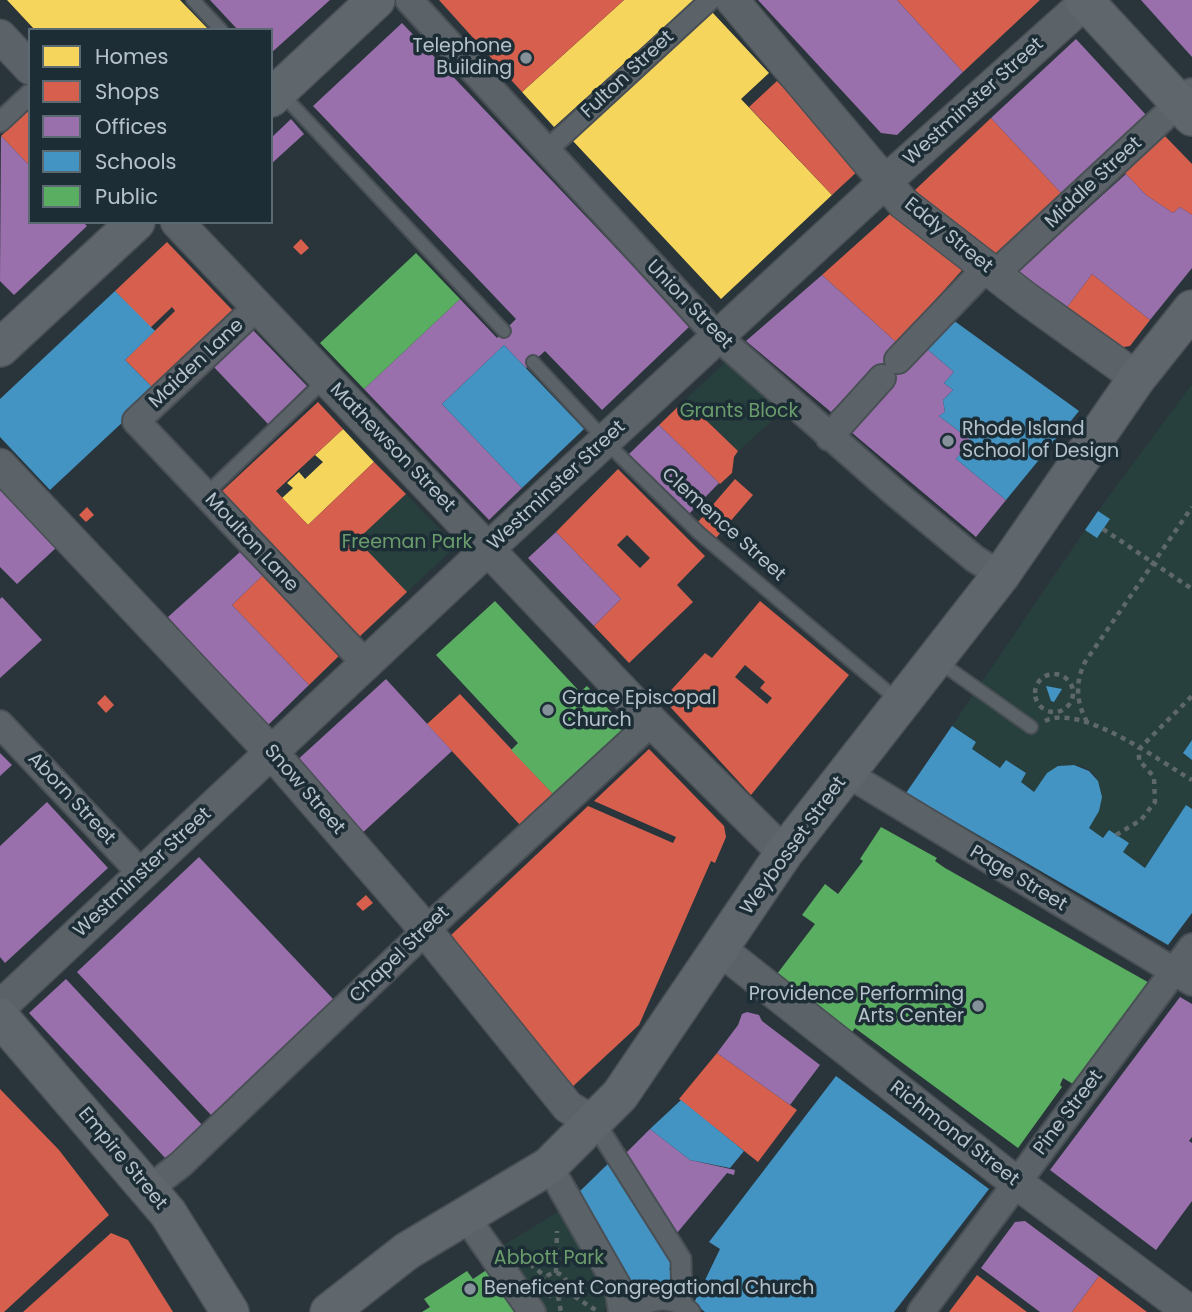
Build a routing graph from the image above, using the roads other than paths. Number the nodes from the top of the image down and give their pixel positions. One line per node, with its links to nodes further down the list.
1 (193, 0): 7 (lane)
2 (376, 0): 10 (main road)
3 (409, 0): 14 (street, Union Street)
4 (710, 0): 14 (street, Fulton Street)
5 (732, 0): 15 (street, Eddy Street)
6 (1086, 1): 12 (main road); 15 (street, Westminster Street)
7 (219, 28)
8 (0, 36): 9 (street)
9 (28, 66)
10 (274, 91): 21 (lane)
11 (28, 96): 13 (street)
12 (1187, 104): 18 (street, Middle Street)
13 (0, 122)
14 (546, 151): 22 (street, Union Street)
15 (886, 181): 18 (street, Eddy Street); 22 (street, Westminster Street)
16 (134, 224): 23 (main road)
17 (179, 224): 19 (street, Mathewson Street)
18 (991, 271): 25 (street, Eddy Street); 28 (street, Middle Street)
19 (258, 306): 26 (street, Mathewson Street); 27 (street, Maiden Lane)
20 (1192, 309): 25 (main road, Weybosset Street)
21 (504, 331)
22 (718, 337): 28 (street, Union Street); 29 (street, Westminster Street)
23 (0, 348)
24 (533, 362): 29 (lane, Clemence Street)
25 (1137, 378): 33 (main road, Weybosset Street)
26 (327, 379): 31 (lane); 32 (street, Mathewson Street)
27 (136, 421): 31 (street, Moulton Lane)
28 (829, 437): 33 (street, Union Street)
29 (606, 440): 32 (street, Westminster Street); 36 (lane, Clemence Street)
30 (0, 465): 40 (street, Snow Street)
31 (206, 494): 35 (street, Moulton Lane)
32 (489, 548): 35 (street, Westminster Street); 37 (street, Mathewson Street)
33 (1001, 575): 34 (main road, Weybosset Street)
34 (935, 659): 36 (main road, Weybosset Street); 39 (lane)
35 (367, 665): 40 (street, Westminster Street)
36 (900, 703): 41 (main road, Weybosset Street)
37 (652, 722): 42 (street, Mathewson Street); 44 (street, Chapel Street)
38 (0, 724): 43 (street, Aborn Street)
39 (1031, 727)
40 (272, 753): 43 (street, Westminster Street); 44 (street, Snow Street)
41 (846, 773): 42 (main road, Weybosset Street); 47 (street, Page Street)
42 (784, 853): 46 (main road, Weybosset Street)
43 (142, 874): 48 (street, Westminster Street)
44 (426, 930): 50 (street, Snow Street); 53 (street, Chapel Street)
45 (1192, 947): 47 (street, Pine Street)
46 (721, 950): 50 (main road, Weybosset Street); 52 (street, Richmond Street)
47 (1183, 977): 52 (street, Pine Street)
48 (0, 1007)
49 (0, 1017): 53 (main road, Empire Street)
50 (595, 1123): 51 (main road, Weybosset Street); 55 (street)
51 (549, 1166): 54 (main road, Weybosset Street); 56 (street)
52 (1017, 1183): 60 (street, Pine Street); 61 (street, Richmond Street)
53 (149, 1189): 57 (main road, Empire Street)
54 (466, 1217): 58 (main road, Weybosset Street); 59 (street)
55 (686, 1308): 56 (street)
56 (614, 1310)
57 (230, 1312)
58 (329, 1312)
59 (531, 1312)
60 (921, 1312)
61 (1190, 1312)

